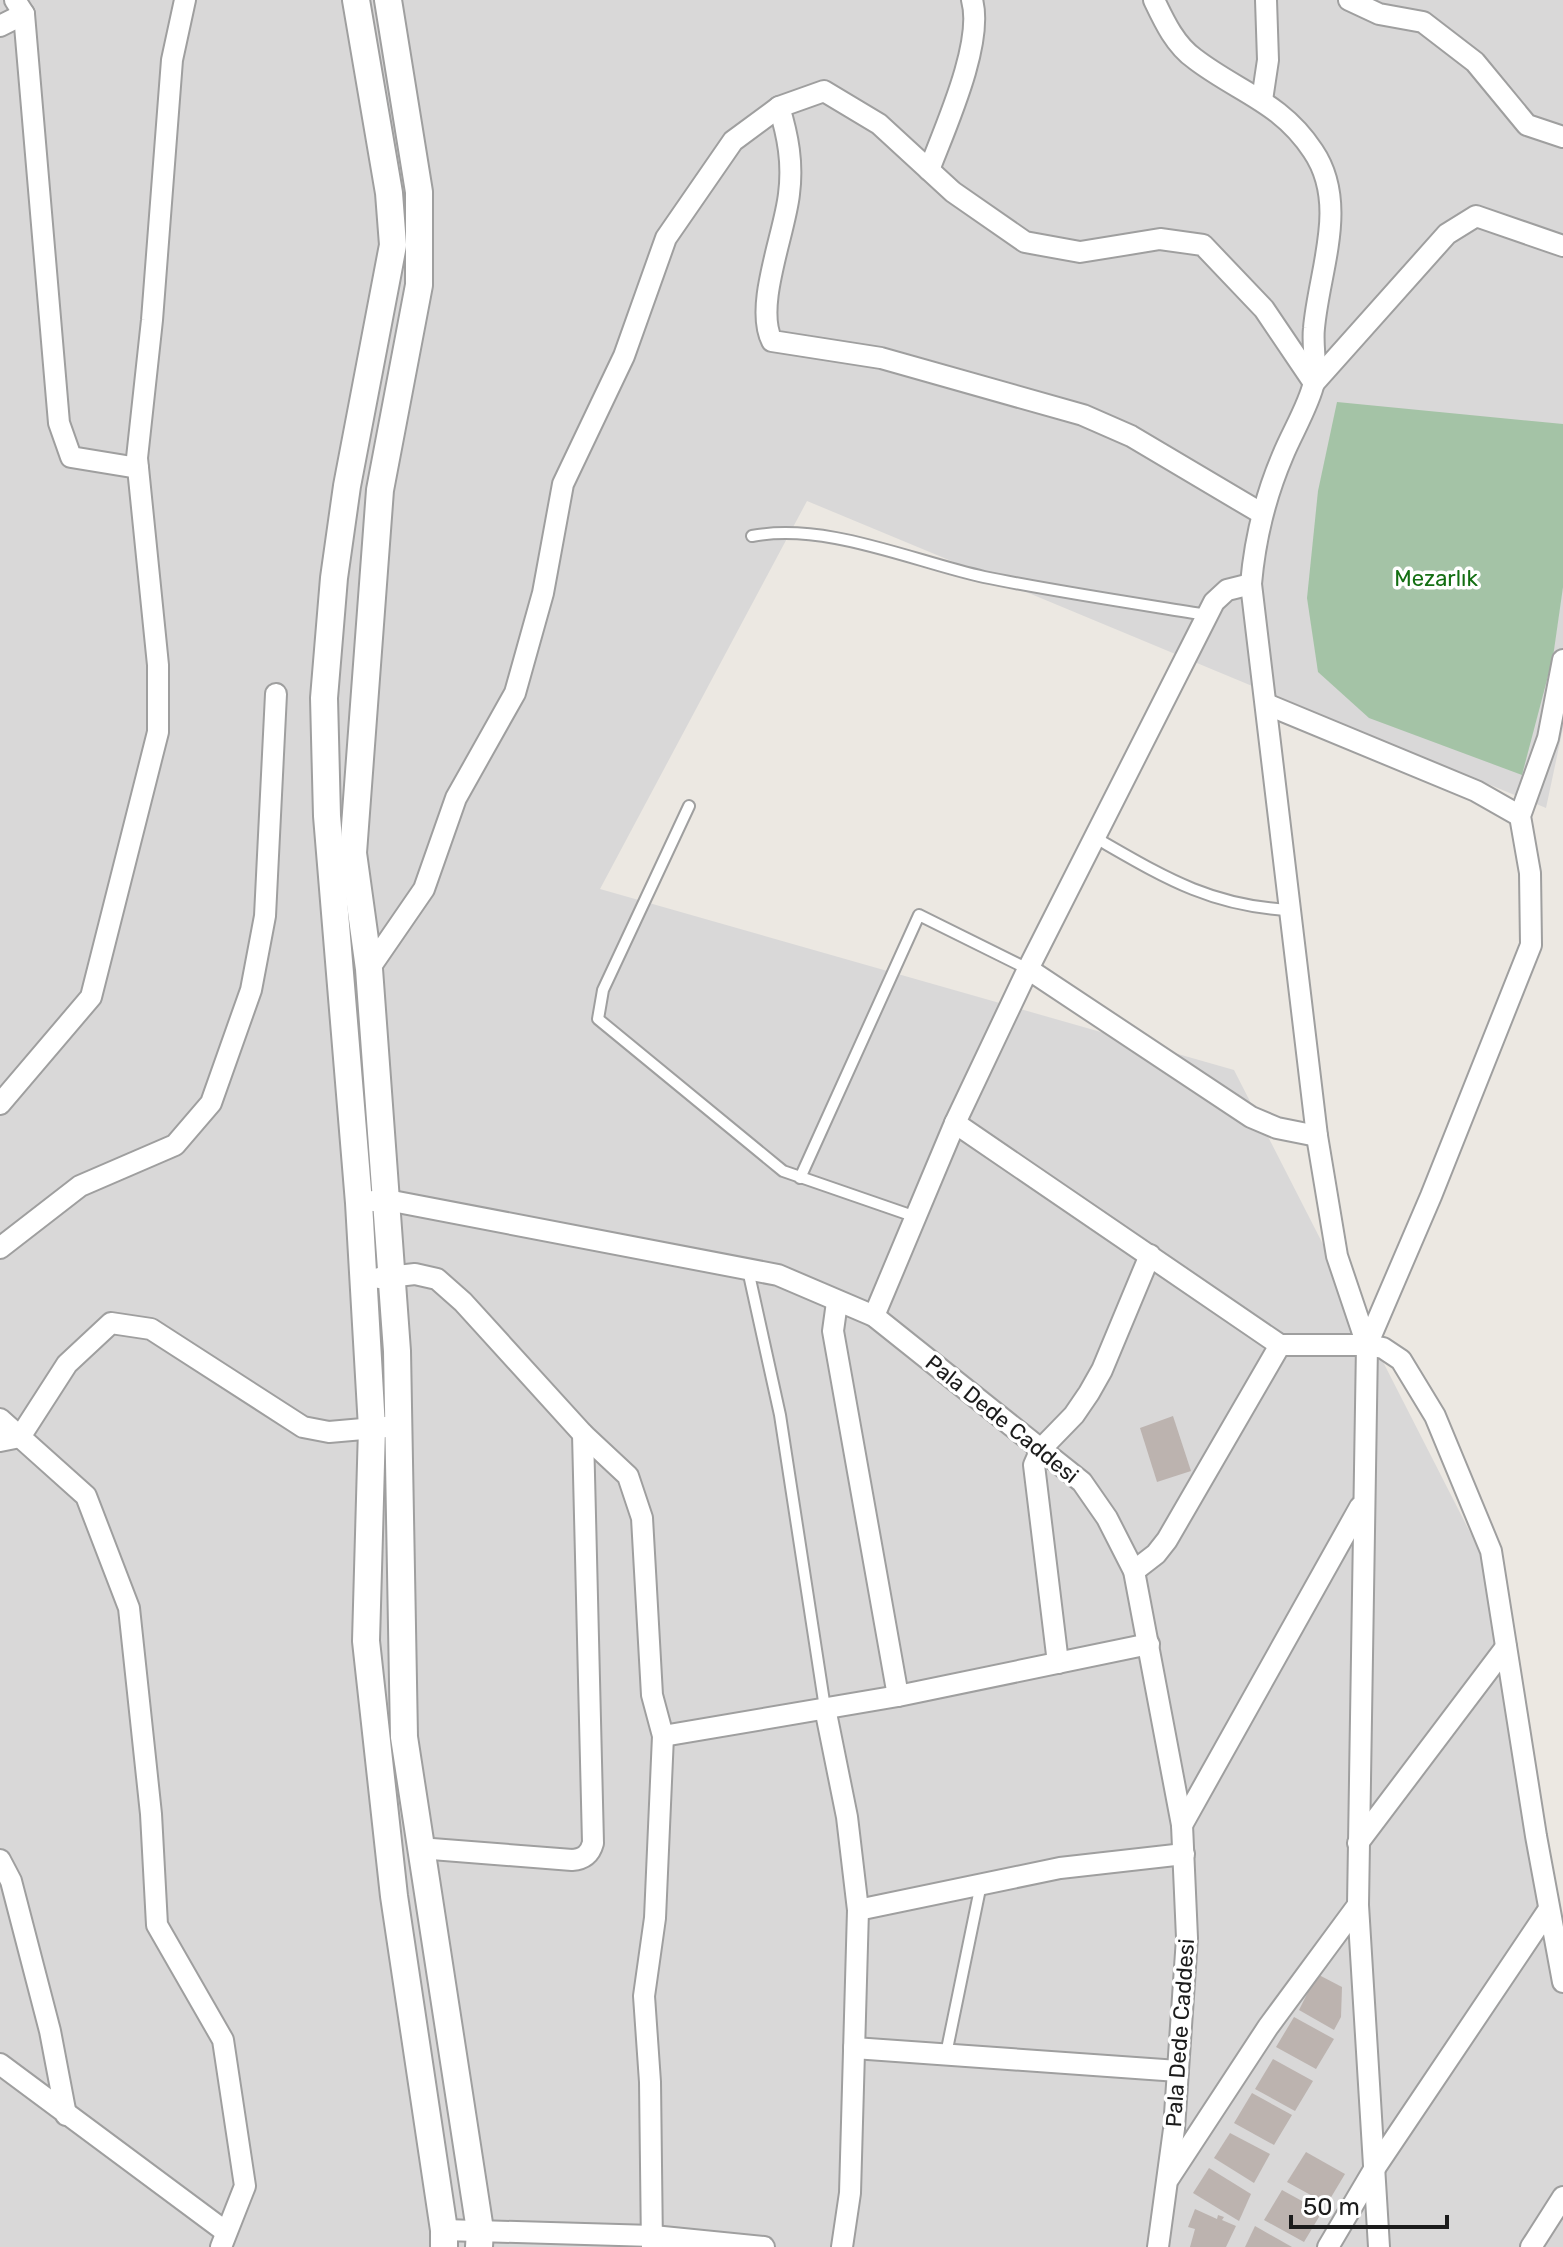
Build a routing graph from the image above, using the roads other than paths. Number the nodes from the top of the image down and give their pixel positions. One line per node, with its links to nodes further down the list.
1 (185, 0): 16 (street)
2 (356, 0): 35 (street)
3 (972, 0): 13 (street)
4 (1154, 0): 10 (street)
5 (1266, 0): 10 (street)
6 (1349, 0): 12 (street)
7 (391, 2): 28 (street)
8 (19, 7): 9 (street); 16 (street)
9 (0, 26)
10 (1262, 100): 15 (street)
11 (779, 107): 13 (street); 17 (street); 28 (street)
12 (1563, 137)
13 (929, 170): 15 (street)
14 (1563, 246): 15 (street)
15 (1314, 383): 17 (street)
16 (138, 468): 30 (street)
17 (1261, 513): 19 (street)
18 (752, 536): 20 (lane)
19 (1251, 584): 20 (street); 23 (street)
20 (1207, 615): 26 (street)
21 (1563, 660): 25 (street)
22 (276, 694): 37 (street)
23 (1266, 704): 25 (street); 27 (street)
24 (689, 806): 33 (lane)
25 (1520, 816): 45 (street)
26 (1094, 837): 27 (lane); 29 (street)
27 (1290, 910): 32 (street)
28 (369, 969): 34 (street)
29 (1028, 969): 31 (street); 32 (street); 33 (lane)
30 (0, 1104)
31 (955, 1123): 36 (street); 38 (street)
32 (1317, 1136): 45 (street)
33 (800, 1178): 36 (lane)
34 (387, 1200): 35 (street, Pala Dede Caddesi); 39 (street, Pala Dede Caddesi); 40 (street)
35 (359, 1203): 41 (street)
36 (916, 1217): 43 (street)
37 (0, 1248)
38 (1150, 1255): 44 (street); 51 (street)
39 (748, 1270): 42 (street, Pala Dede Caddesi); 58 (lane)
40 (392, 1277): 41 (street); 47 (street); 49 (street)
41 (363, 1279): 48 (street)
42 (837, 1302): 43 (street, Pala Dede Caddesi); 57 (street)
43 (874, 1316): 51 (street, Pala Dede Caddesi)
44 (1280, 1345): 45 (street); 53 (street)
45 (1367, 1345): 52 (street); 55 (street)
46 (0, 1419): 50 (street)
47 (400, 1426): 48 (street); 62 (street)
48 (372, 1428): 50 (street); 78 (street)
49 (583, 1434): 59 (street); 62 (street)
50 (10, 1439): 80 (street)
51 (1041, 1449): 53 (street, Pala Dede Caddesi); 56 (street)
52 (1362, 1502): 60 (street); 61 (street)
53 (1134, 1571): 54 (street, Pala Dede Caddesi)
54 (1149, 1644): 56 (street); 60 (street, Pala Dede Caddesi)
55 (1506, 1647): 61 (street); 67 (street)
56 (1058, 1663): 57 (street)
57 (898, 1696): 58 (street)
58 (825, 1708): 59 (street); 68 (street)
59 (663, 1736): 81 (street)
60 (1182, 1825): 63 (street, Pala Dede Caddesi)
61 (1358, 1843): 66 (street)
62 (419, 1848): 79 (street)
63 (1184, 1854): 65 (street); 73 (street, Pala Dede Caddesi)
64 (0, 1860): 74 (street)
65 (981, 1883): 68 (street); 71 (lane)
66 (1358, 1905): 75 (street); 76 (street)
67 (1549, 1909): 69 (street); 75 (street)
68 (858, 1910): 70 (street)
69 (1563, 1982)
70 (854, 2048): 71 (street); 83 (street)
71 (946, 2054): 73 (street)
72 (0, 2064): 74 (street)
73 (1178, 2071): 76 (street, Pala Dede Caddesi)
74 (66, 2115): 80 (street)
75 (1373, 2171): 85 (street); 86 (street)
76 (1167, 2181): 84 (street, Pala Dede Caddesi)
77 (1563, 2197): 87 (street)
78 (444, 2238): 79 (street)
79 (480, 2238): 81 (street)
80 (224, 2240)
81 (653, 2242): 82 (street)
82 (764, 2247)
83 (842, 2247)
84 (1158, 2247)
85 (1328, 2247)
86 (1379, 2247)
87 (1531, 2247)

